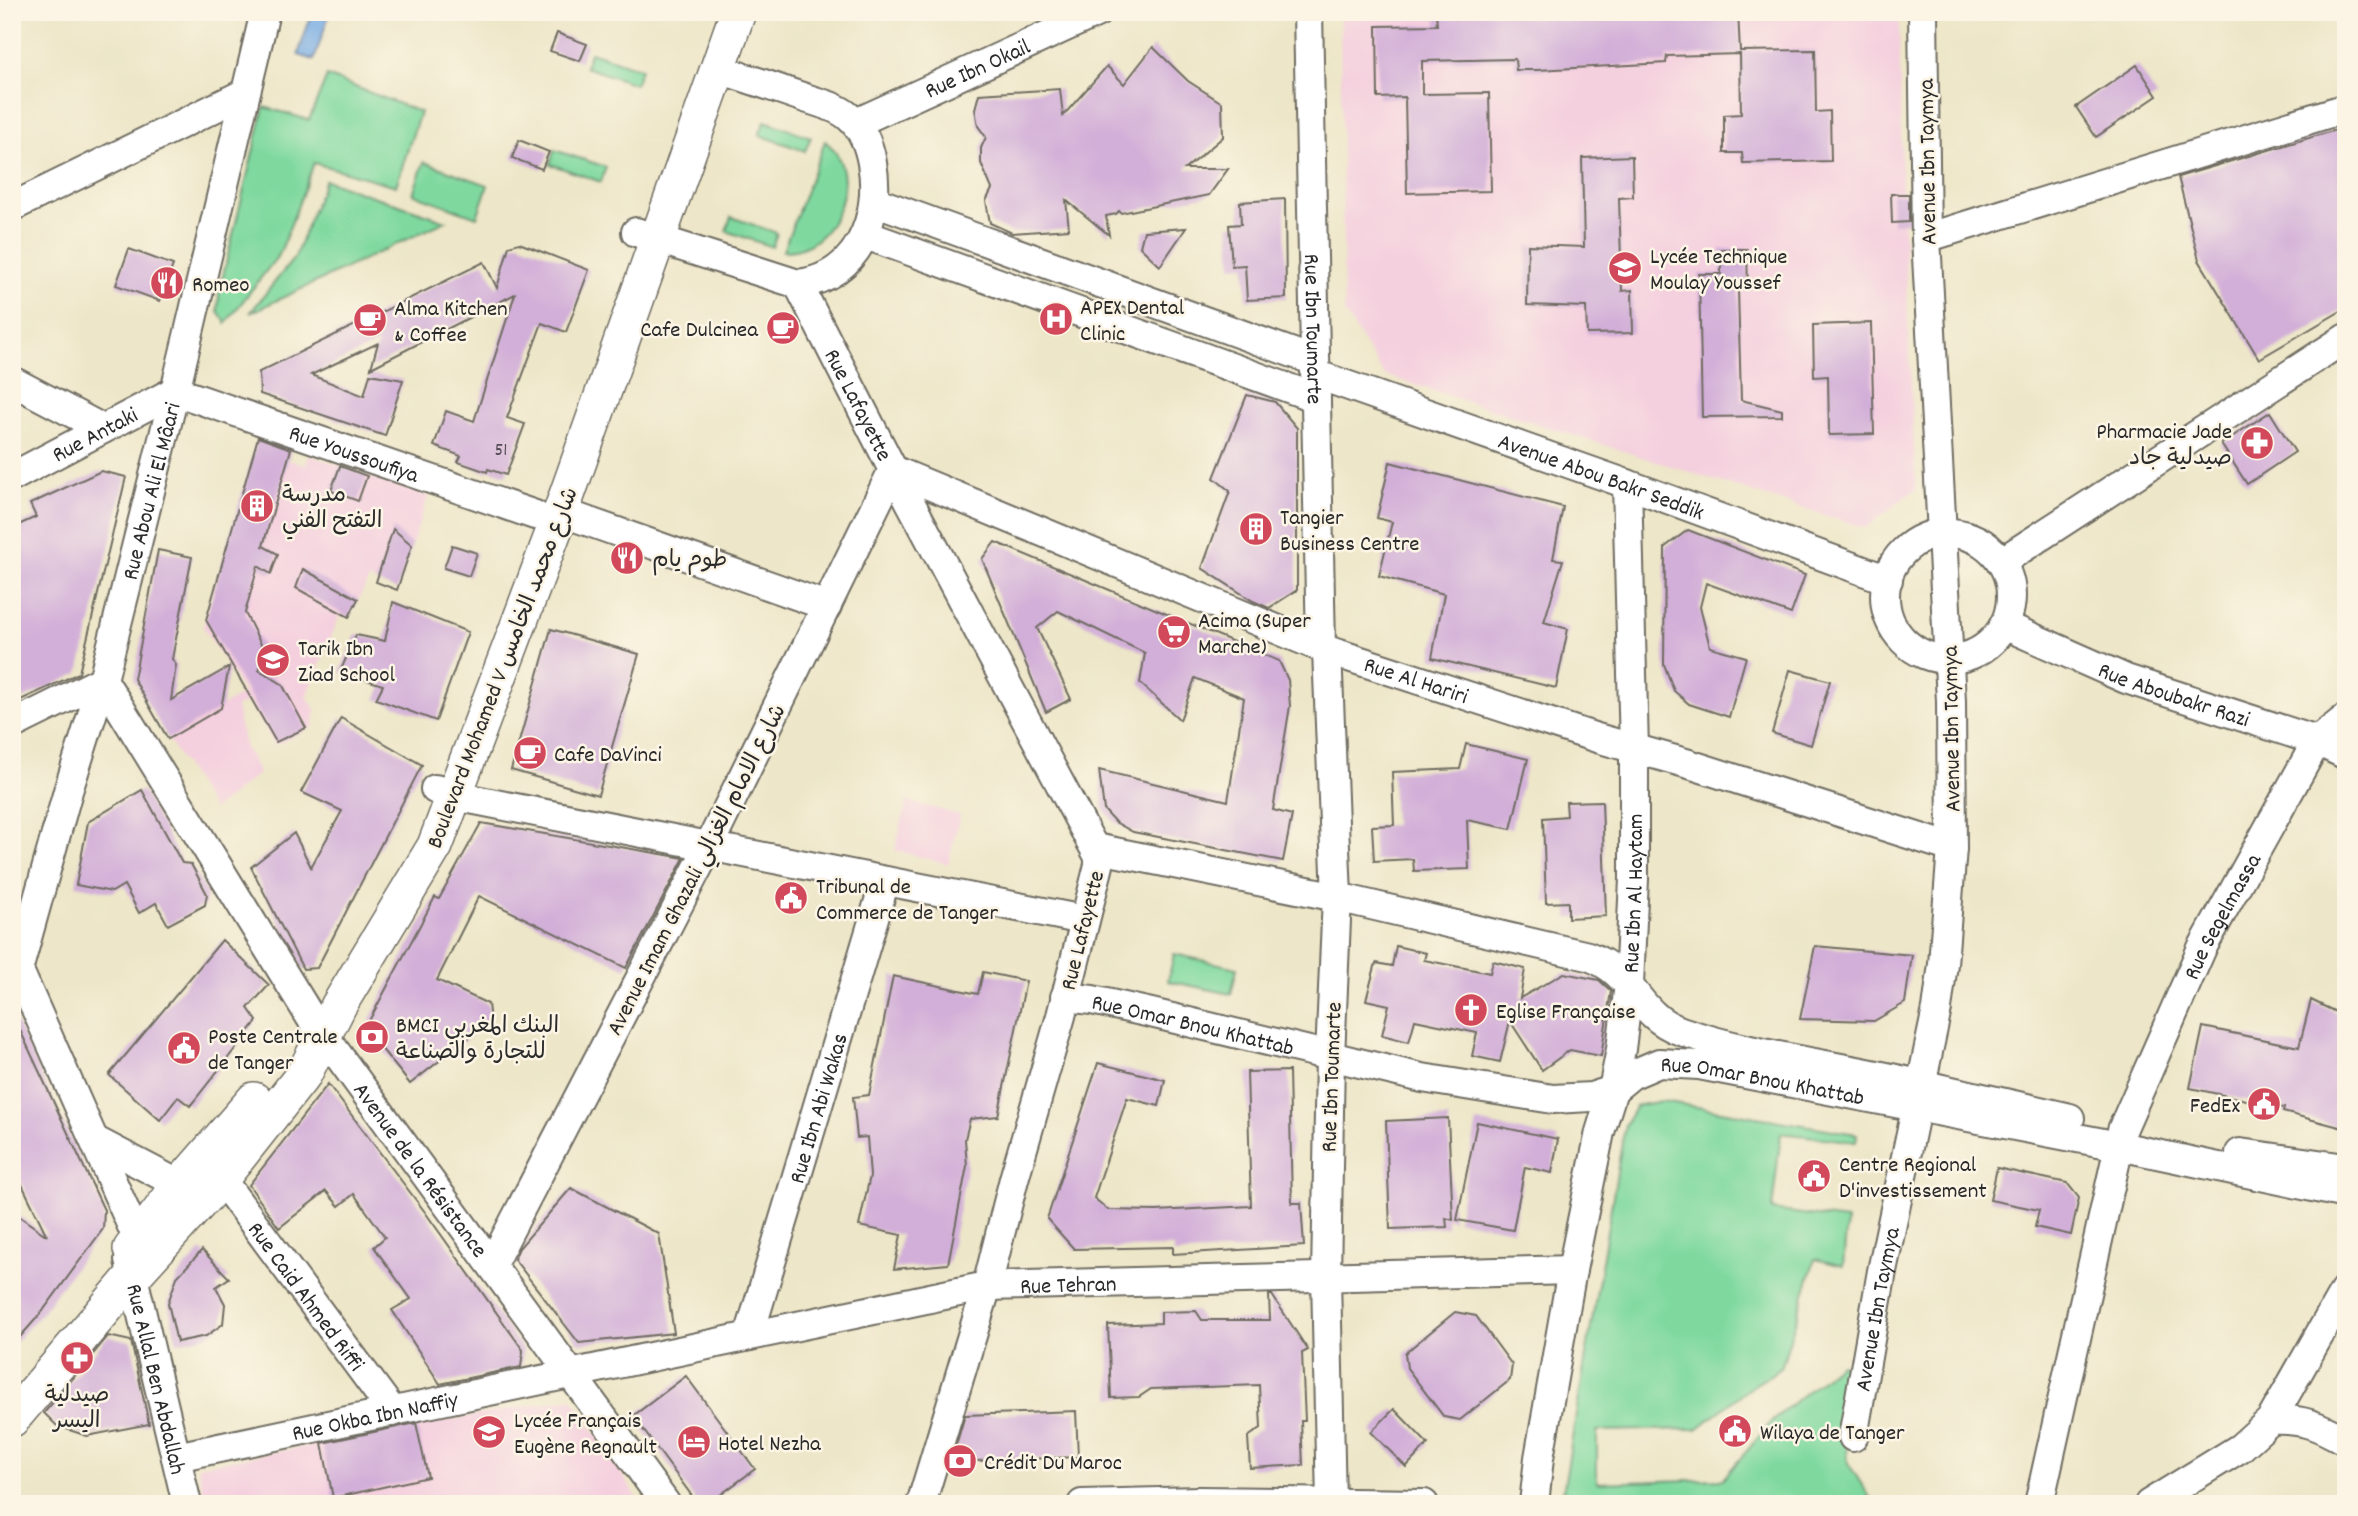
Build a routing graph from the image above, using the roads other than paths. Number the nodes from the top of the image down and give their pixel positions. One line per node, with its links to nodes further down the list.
1 (265, 12): 8 (street, Rue Abou Ali El Mâari)
2 (714, 12): 14 (main road, Boulevard Mohamed V شارع محمد الخامس)
3 (738, 12): 7 (main road, Boulevard Mohamed V شارع محمد الخامس)
4 (1098, 12): 10 (street, Rue Ibn Okail)
5 (1308, 12): 18 (street, Rue Ibn Toumarte)
6 (1923, 12): 15 (street, Avenue Ibn Taymya)
7 (718, 69): 10 (street); 14 (main road, Boulevard Mohamed V شارع محمد الخامس)
8 (245, 93): 12 (street); 20 (street, Rue Abou Ali El Mâari)
9 (2346, 108): 15 (street)
10 (856, 123): 11 (street)
11 (874, 201): 13 (street); 18 (street)
12 (12, 207)
13 (866, 235): 16 (street); 18 (street)
14 (647, 236): 16 (street); 25 (main road, Boulevard Mohamed V شارع محمد الخامس)
15 (1926, 238): 26 (street, Avenue Ibn Taymya)
16 (798, 284): 22 (street, Rue Lafayette)
17 (2346, 338): 27 (street)
18 (1315, 378): 24 (street, Avenue Abou Bakr Seddik); 31 (street, Rue Ibn Toumarte)
19 (12, 381): 21 (street)
20 (175, 391): 21 (street, Rue Antaki); 25 (street, Rue Youssoufiya); 33 (street, Rue Abou Ali El Mâari)
21 (103, 429): 23 (street, Rue Antaki)
22 (893, 470): 29 (street, Avenue Imam Ghazali شارع الامام الغزالي); 31 (street, Rue Al Hariri); 41 (street, Rue Lafayette)
23 (12, 477)
24 (1627, 484): 28 (street, Avenue Abou Bakr Seddik); 37 (street, Rue Ibn Al Haytam)
25 (548, 514): 29 (street, Rue Youssoufiya); 39 (main road, Boulevard Mohamed V شارع محمد الخامس)
26 (1943, 532): 27 (street); 28 (street); 32 (street, Avenue Ibn Taymya)
27 (2001, 562): 30 (street)
28 (1888, 580): 32 (street)
29 (827, 606): 40 (street, Avenue Imam Ghazali شارع الامام الغزالي)
30 (2004, 625): 32 (street); 36 (street, Rue Aboubakr Razi)
31 (1324, 648): 37 (street, Rue Al Hariri); 44 (street, Rue Ibn Toumarte)
32 (1948, 659): 42 (street, Avenue Ibn Taymya)
33 (103, 680): 35 (street); 46 (street, Rue Abou Ali El Mâari); 49 (street, Avenue de la Résistance)
34 (2346, 718): 36 (street, Rue Segelmassa)
35 (12, 725)
36 (2317, 741): 38 (street, Rue Aboubakr Razi); 53 (street, Rue Segelmassa)
37 (1634, 749): 42 (street, Rue Al Hariri); 47 (street, Rue Ibn Al Haytam)
38 (2346, 755)
39 (445, 793): 40 (street); 49 (main road, Boulevard Mohamed V شارع محمد الخامس)
40 (709, 846): 43 (street); 60 (street, Avenue Imam Ghazali شارع الامام الغزالي)
41 (1095, 848): 44 (street, Rue Omar Bnou Khattab); 45 (street, Rue Lafayette)
42 (1952, 848): 52 (street, Avenue Ibn Taymya)
43 (885, 881): 45 (street); 65 (street, Rue Ibn Abi Wakas)
44 (1337, 897): 47 (street, Rue Omar Bnou Khattab); 50 (street, Rue Ibn Toumarte)
45 (1084, 920): 48 (street, Rue Lafayette)
46 (16, 961): 54 (street, Rue Allal Ben Abdallah)
47 (1629, 984): 51 (street, Rue Ibn Al Haytam); 52 (street, Rue Omar Bnou Khattab)
48 (1065, 998): 50 (street, Rue Omar Bnou Khattab); 63 (street, Rue Lafayette)
49 (317, 1026): 56 (main road, Boulevard Mohamed V شارع محمد الخامس); 57 (main road, Boulevard Mohamed V شارع محمد الخامس); 60 (street, Avenue de la Résistance)
50 (1330, 1057): 51 (street, Rue Omar Bnou Khattab); 62 (street, Rue Ibn Toumarte)
51 (1613, 1090): 52 (street, Rue Omar Bnou Khattab); 61 (street, Rue Ibn Al Haytam)
52 (1918, 1095): 53 (street, Rue Omar Bnou Khattab); 72 (street, Avenue Ibn Taymya)
53 (2121, 1138): 55 (street, Rue Omar Bnou Khattab); 58 (street, Rue Omar Bnou Khattab); 82 (street, Rue Segelmassa)
54 (96, 1140): 57 (street); 59 (street, Rue Allal Ben Abdallah)
55 (2346, 1168)
56 (221, 1180): 59 (main road, Boulevard Mohamed V شارع محمد الخامس); 68 (street, Rue Caid Ahmed Riffi)
57 (180, 1185): 59 (main road, Boulevard Mohamed V شارع محمد الخامس)
58 (2346, 1194)
59 (133, 1256): 67 (main road, Boulevard Mohamed V شارع محمد الخامس); 69 (main road, Boulevard Mohamed V شارع محمد الخامس); 73 (street, Rue Allal Ben Abdallah)
60 (492, 1264): 66 (street, Avenue de la Résistance)
61 (1572, 1270): 62 (street, Rue Tehran); 81 (street, Rue Ibn Al Haytam)
62 (1326, 1277): 63 (street, Rue Tehran); 74 (street, Rue Ibn Toumarte)
63 (987, 1286): 65 (street, Rue Tehran); 77 (street, Rue Lafayette)
64 (2346, 1288): 70 (street)
65 (748, 1336): 66 (street, Rue Tehran)
66 (573, 1375): 68 (street, Rue Okba Ibn Naffiy); 76 (street, Avenue de la Résistance)
67 (12, 1386)
68 (393, 1412): 73 (street, Rue Okba Ibn Naffiy)
69 (12, 1419)
70 (2271, 1420): 71 (street); 83 (street)
71 (2337, 1436)
72 (1853, 1437)
73 (176, 1457): 75 (street, Rue Allal Ben Abdallah)
74 (1331, 1503): 79 (street); 80 (street)
75 (187, 1504)
76 (666, 1504)
77 (921, 1504)
78 (1082, 1504): 79 (street)
79 (1106, 1504)
80 (1424, 1504)
81 (1534, 1504)
82 (2039, 1504)
83 (2149, 1504)

